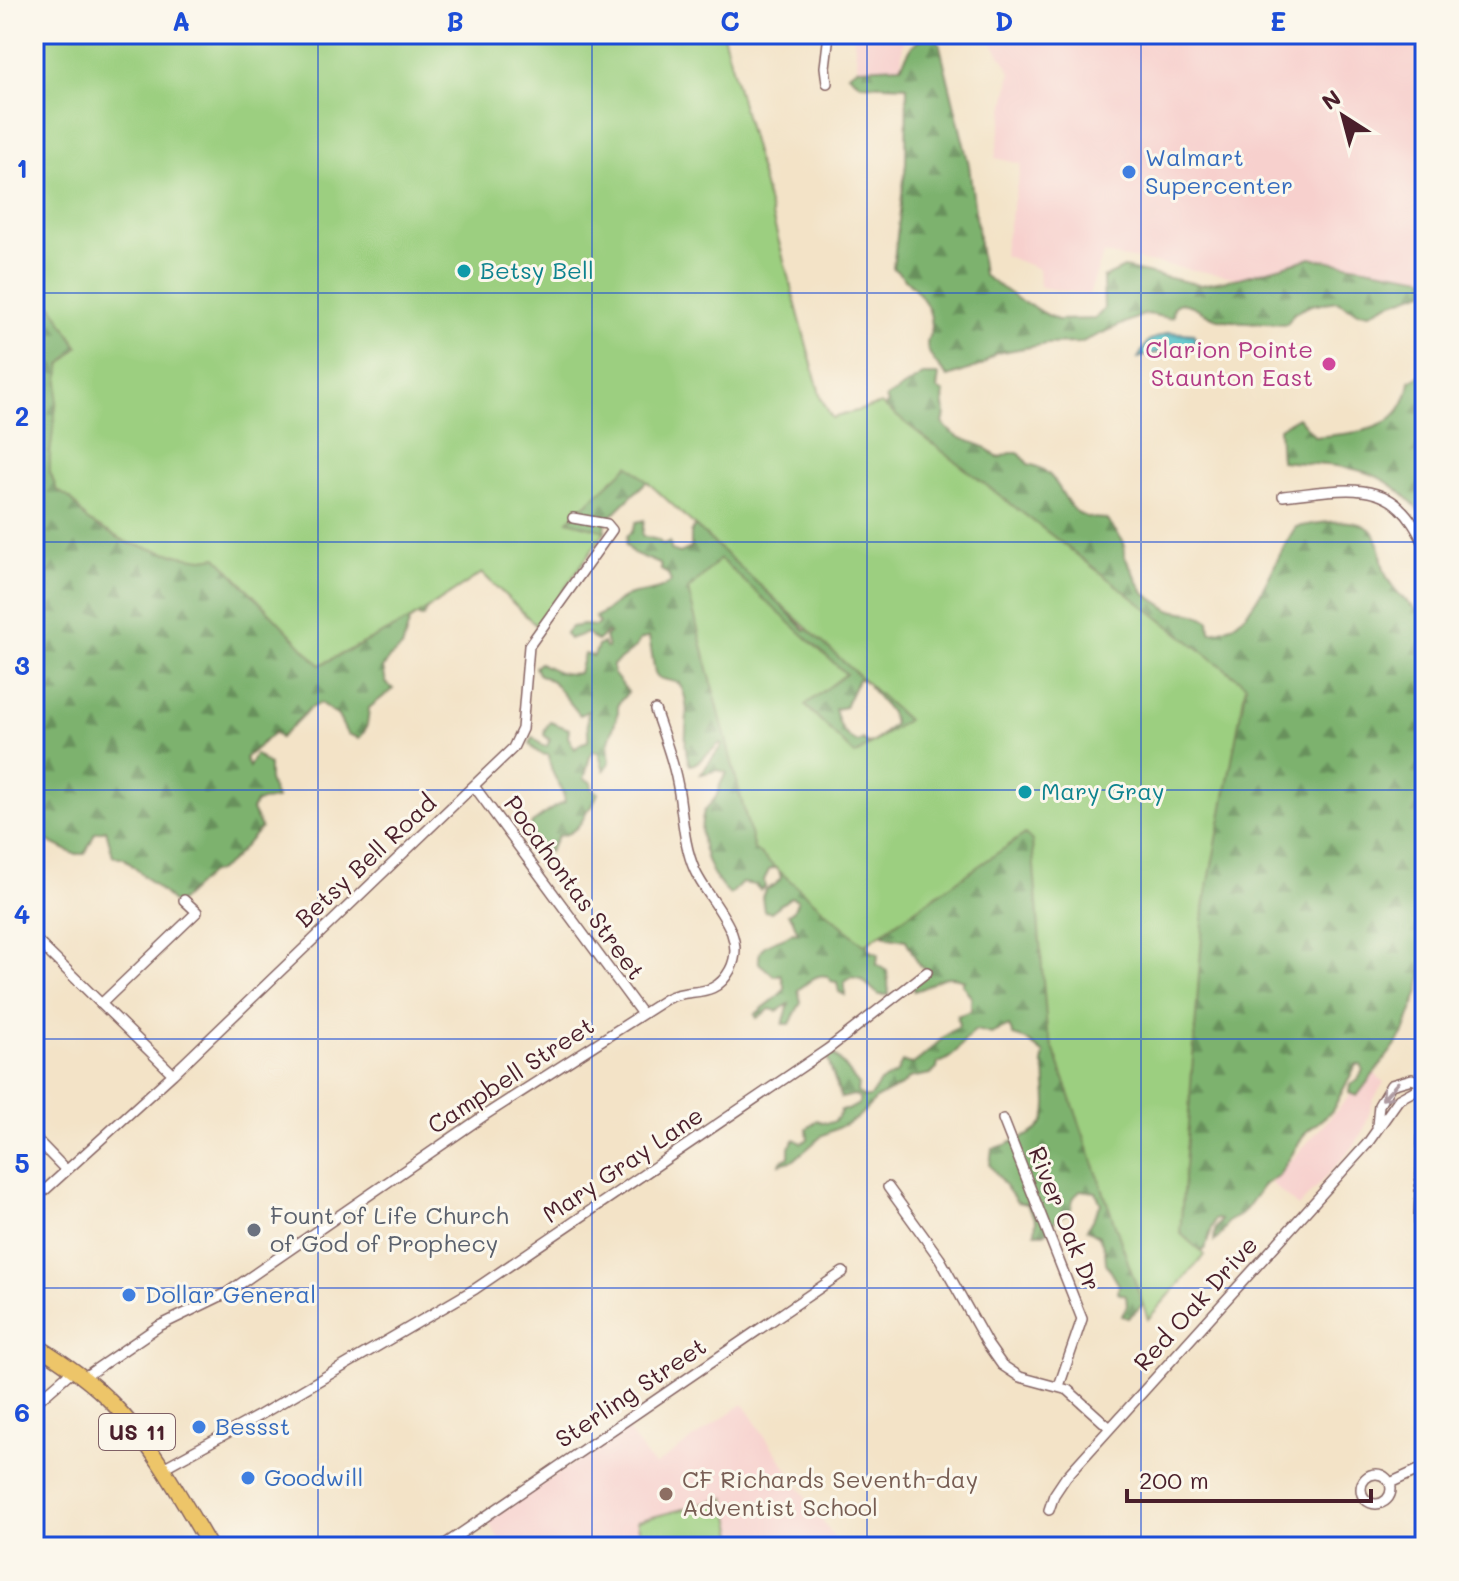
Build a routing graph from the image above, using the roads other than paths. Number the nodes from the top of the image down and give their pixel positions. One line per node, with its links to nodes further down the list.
1 (829, 34): 2 (street)
2 (827, 83)
3 (1283, 496): 5 (street)
4 (573, 518): 7 (street, Betsy Bell Road)
5 (1425, 545)
6 (655, 710): 12 (street, Campbell Street)
7 (474, 786): 12 (street, Pocahontas Street); 13 (street, Betsy Bell Road)
8 (184, 900): 11 (street)
9 (34, 938): 11 (street)
10 (927, 972): 30 (street, Mary Gray Lane)
11 (101, 1004): 13 (street)
12 (642, 1014): 25 (street, Campbell Street)
13 (173, 1074): 19 (street, Betsy Bell Road)
14 (1425, 1084): 17 (street, Red Oak Drive); 17 (street, Red Oak Drive, one-way to 17)
15 (1425, 1104): 23 (street)
16 (1003, 1119): 26 (street, River Oak Dr)
17 (1377, 1128): 28 (street, Red Oak Drive)
18 (34, 1137): 19 (street)
19 (66, 1170): 21 (street, Betsy Bell Road)
20 (888, 1187): 26 (street)
21 (34, 1200)
22 (843, 1272): 34 (street, Sterling Street)
23 (1425, 1274)
24 (34, 1344): 25 (main road, US 11)
25 (78, 1374): 27 (street, Campbell Street); 30 (main road, US 11)
26 (1059, 1386): 28 (street)
27 (34, 1404)
28 (1110, 1428): 32 (street, Red Oak Drive)
29 (1425, 1467): 31 (street)
30 (163, 1468): 33 (main road, US 11)
31 (1390, 1483)
32 (1049, 1510)
33 (210, 1547)
34 (441, 1547)

